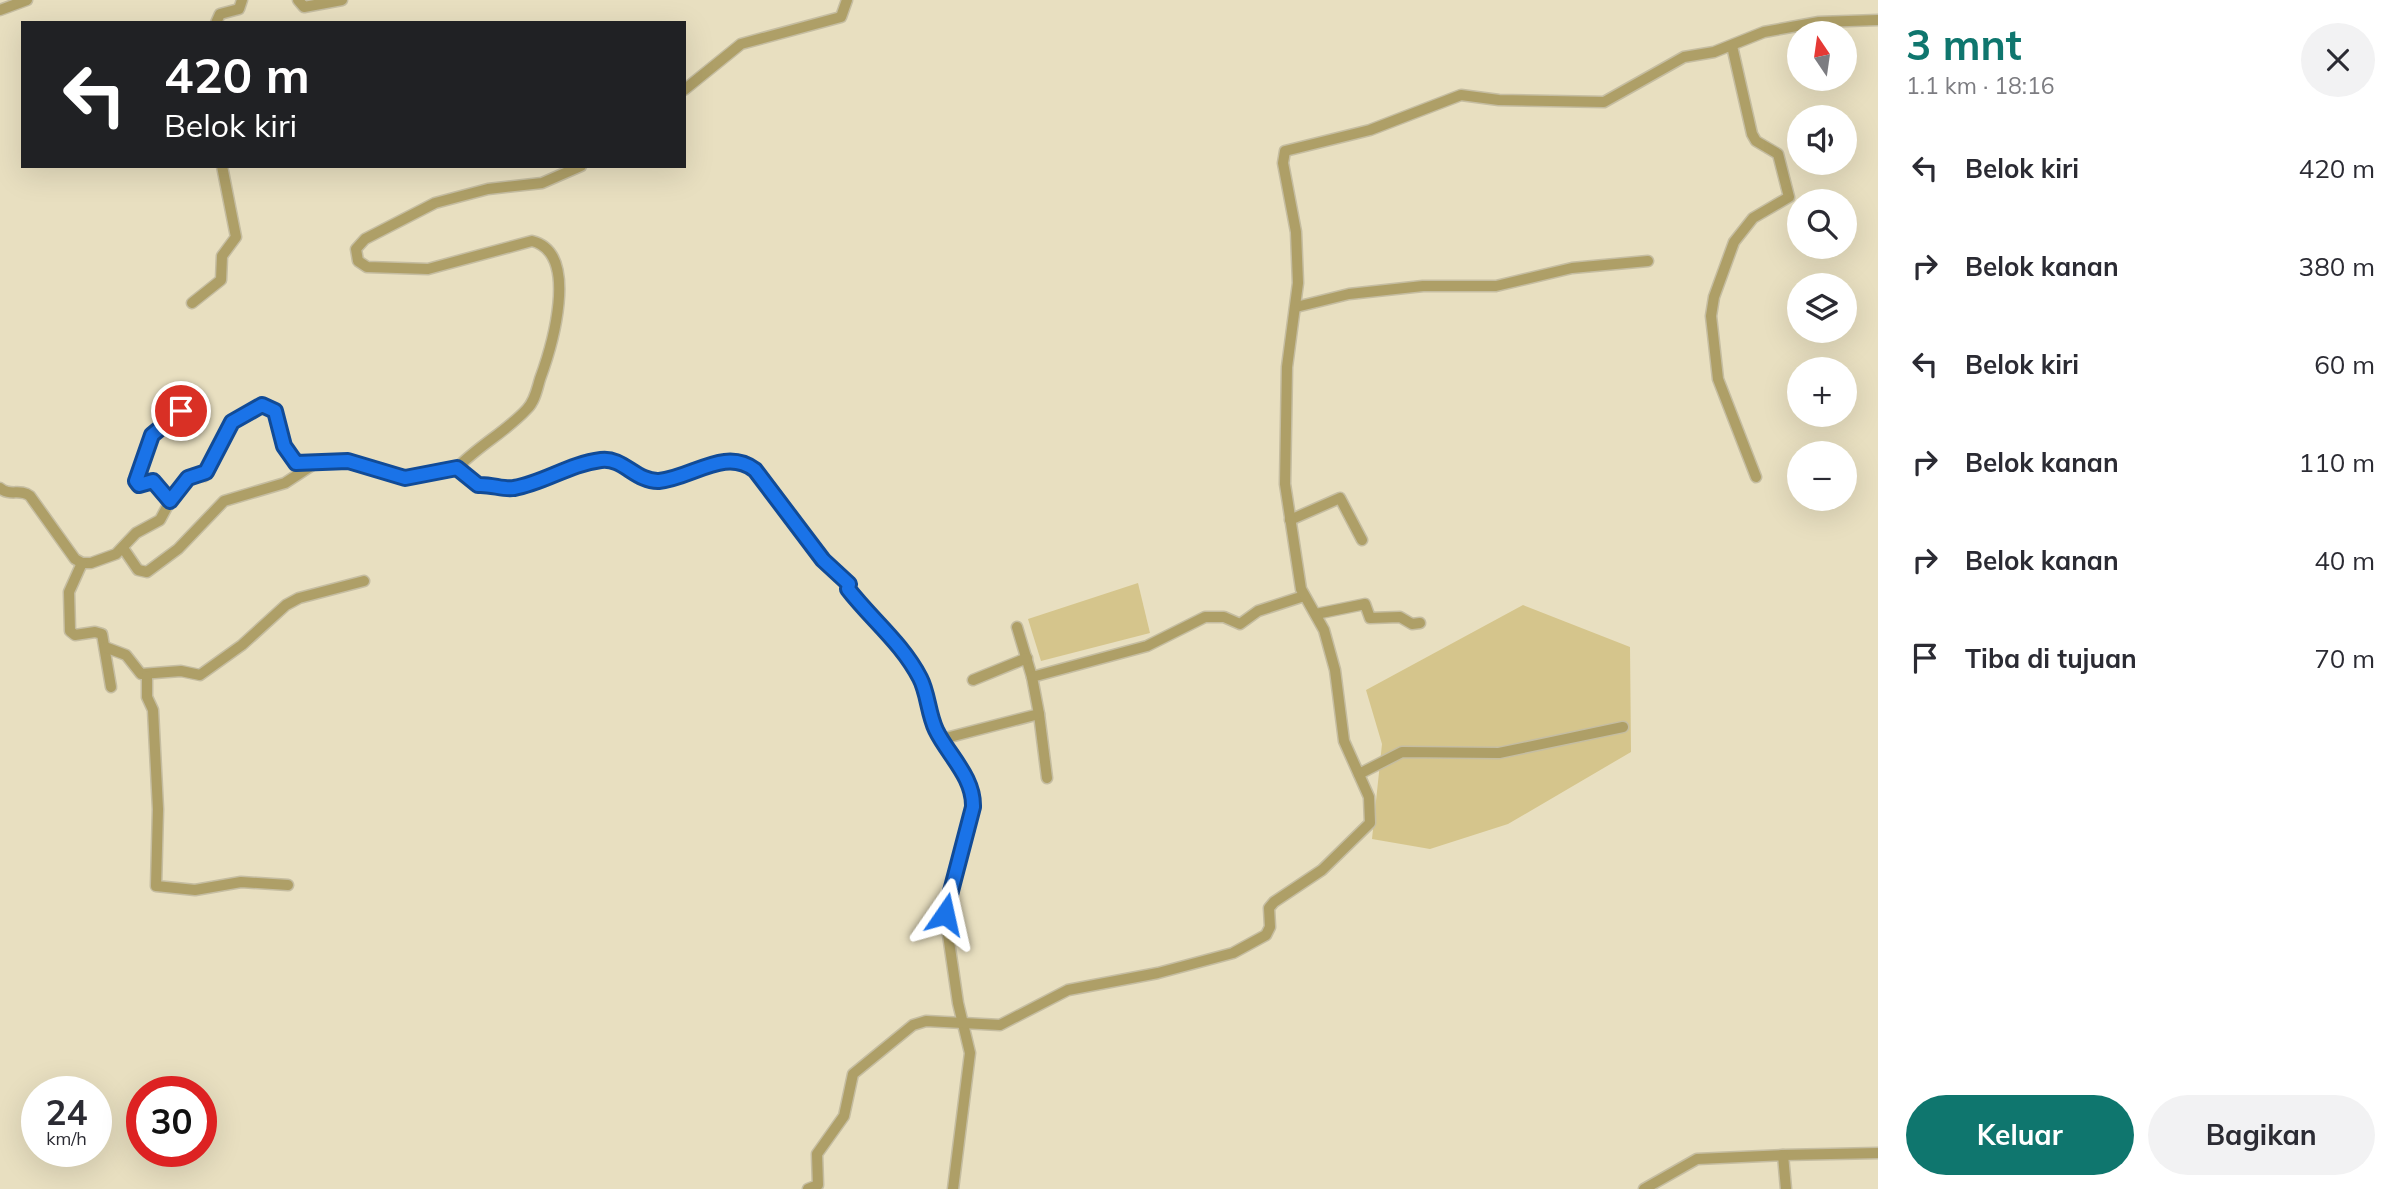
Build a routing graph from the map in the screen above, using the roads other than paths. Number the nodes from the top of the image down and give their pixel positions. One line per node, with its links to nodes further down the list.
1 (27, 0): 6 (street)
2 (242, 0): 8 (street)
3 (298, 0): 4 (street)
4 (342, 0)
5 (847, 0): 10 (street)
6 (0, 10)
7 (1878, 20): 9 (street)
8 (217, 21)
9 (1732, 46): 15 (street); 19 (street)
10 (686, 88)
11 (222, 168): 14 (street)
12 (576, 168): 18 (street)
13 (1647, 261): 15 (street)
14 (192, 303)
15 (1296, 307): 22 (street)
16 (181, 411): 21 (street)
17 (318, 461): 18 (street); 21 (street); 24 (street)
18 (457, 468): 39 (street)
19 (1756, 477)
20 (0, 488): 25 (street)
21 (170, 501): 24 (street)
22 (1290, 520): 23 (street); 27 (street)
23 (1362, 540)
24 (123, 548): 25 (street)
25 (82, 563): 31 (street)
26 (364, 581): 33 (street)
27 (1304, 596): 28 (street); 34 (street)
28 (1316, 614): 29 (street); 40 (street)
29 (1420, 623)
30 (1017, 627): 32 (street)
31 (105, 647): 33 (street); 36 (street)
32 (1027, 658): 34 (street); 35 (street)
33 (147, 676): 42 (street)
34 (1032, 677): 37 (street)
35 (973, 680)
36 (111, 687)
37 (1039, 714): 39 (street); 41 (street)
38 (1623, 727): 40 (street)
39 (942, 739): 43 (street)
40 (1359, 774): 43 (street)
41 (1047, 778)
42 (288, 885)
43 (965, 1024): 46 (street); 47 (street)
44 (1878, 1153): 45 (street)
45 (1783, 1155): 48 (street); 49 (street)
46 (816, 1187)
47 (953, 1189)
48 (1644, 1189)
49 (1786, 1189)

